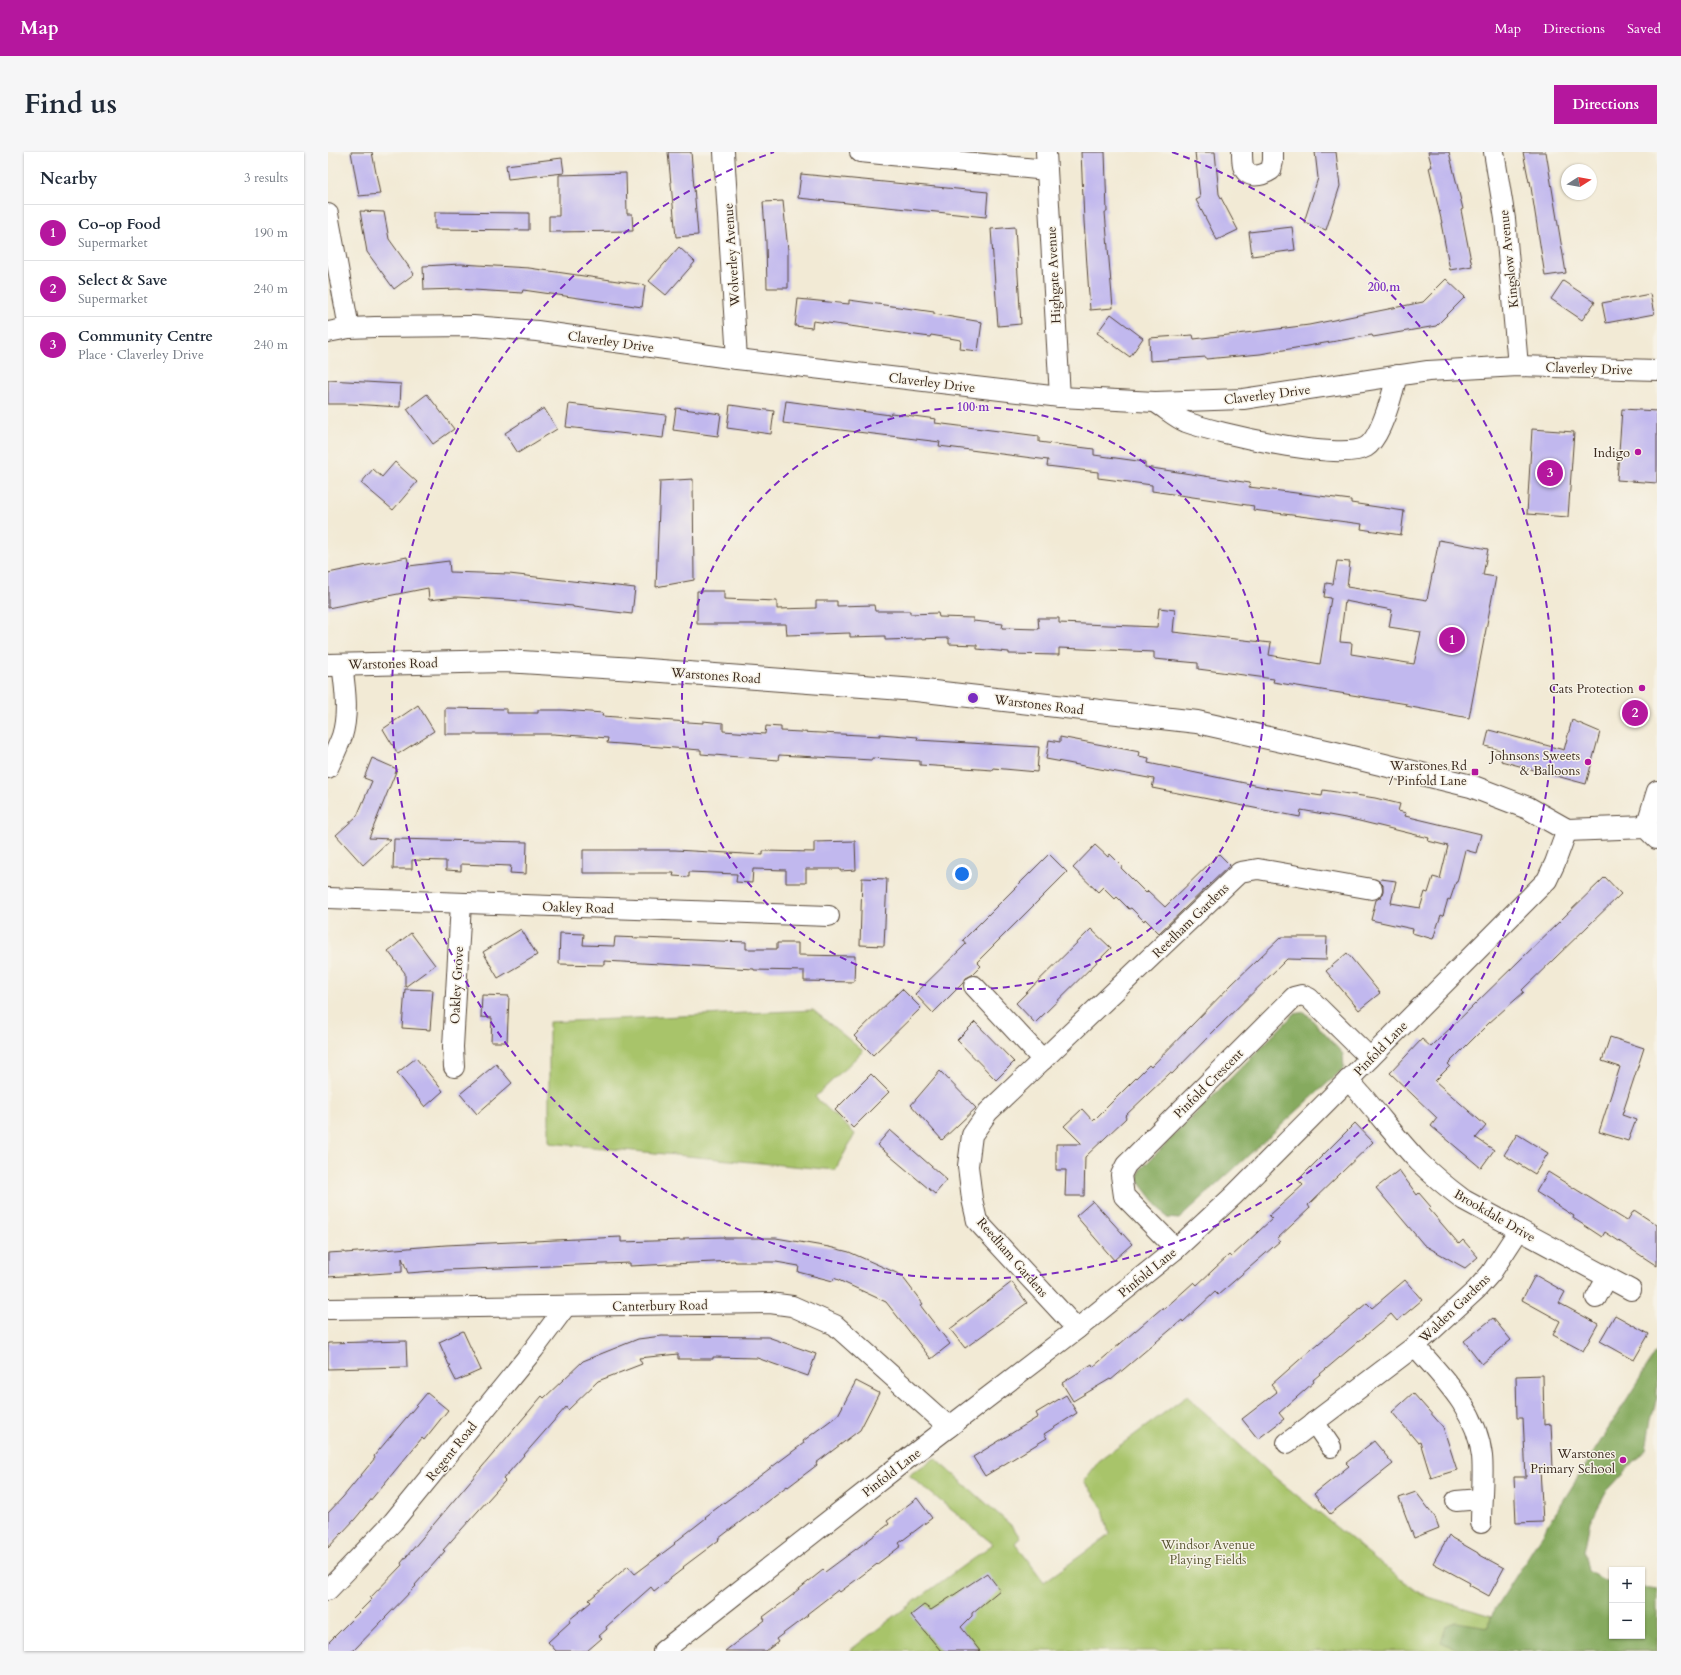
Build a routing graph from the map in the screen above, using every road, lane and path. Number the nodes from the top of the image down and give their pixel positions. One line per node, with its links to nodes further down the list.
1 (724, 152): 10 (street, Wolverley Avenue)
2 (860, 152): 6 (street)
3 (1242, 152): 4 (street)
4 (1273, 152)
5 (1494, 152): 11 (street, Kingslow Avenue)
6 (1046, 161): 14 (street, Highgate Avenue)
7 (328, 214): 8 (street)
8 (349, 328): 9 (street, Claverley Drive); 10 (street, Claverley Drive)
9 (328, 332)
10 (737, 359): 14 (street, Claverley Drive)
11 (1518, 366): 12 (street, Claverley Drive); 13 (street, Claverley Drive)
12 (1657, 370)
13 (1397, 375): 15 (street, Claverley Drive); 15 (street)
14 (1060, 397): 15 (street, Claverley Drive)
15 (1155, 402)
16 (335, 664): 17 (street); 19 (street, Warstones Road)
17 (328, 768)
18 (1657, 791): 20 (street)
19 (1567, 830): 20 (street); 26 (street, Pinfold Lane)
20 (1652, 832)
21 (1372, 889): 27 (street, Reedham Gardens)
22 (328, 898): 23 (street, Oakley Road)
23 (461, 903): 24 (street, Oakley Road); 28 (street, Oakley Grove)
24 (829, 916)
25 (974, 986): 27 (street)
26 (1370, 1058): 29 (street, Pinfold Lane); 31 (street, Pinfold Crescent)
27 (1043, 1060): 37 (street, Reedham Gardens)
28 (454, 1067)
29 (1348, 1080): 30 (street, Brookdale Drive); 31 (street, Pinfold Lane)
30 (1519, 1230): 32 (street, Brookdale Drive); 38 (street, Walden Gardens)
31 (1176, 1249): 37 (street, Pinfold Lane)
32 (1608, 1278): 33 (street, Brookdale Drive); 34 (street)
33 (1631, 1290)
34 (1596, 1298)
35 (566, 1306): 36 (street, Canterbury Road); 40 (street, Canterbury Road); 46 (street, Regent Road)
36 (328, 1309)
37 (1078, 1329): 40 (street, Pinfold Lane)
38 (1415, 1346): 39 (street, Walden Gardens); 43 (street, Walden Gardens)
39 (1314, 1422): 41 (street, Walden Gardens); 42 (street)
40 (949, 1427): 47 (street, Pinfold Lane)
41 (1287, 1443)
42 (1331, 1447)
43 (1481, 1499): 44 (street); 45 (street, Walden Gardens)
44 (1456, 1501)
45 (1481, 1523)
46 (328, 1590)
47 (663, 1651)

